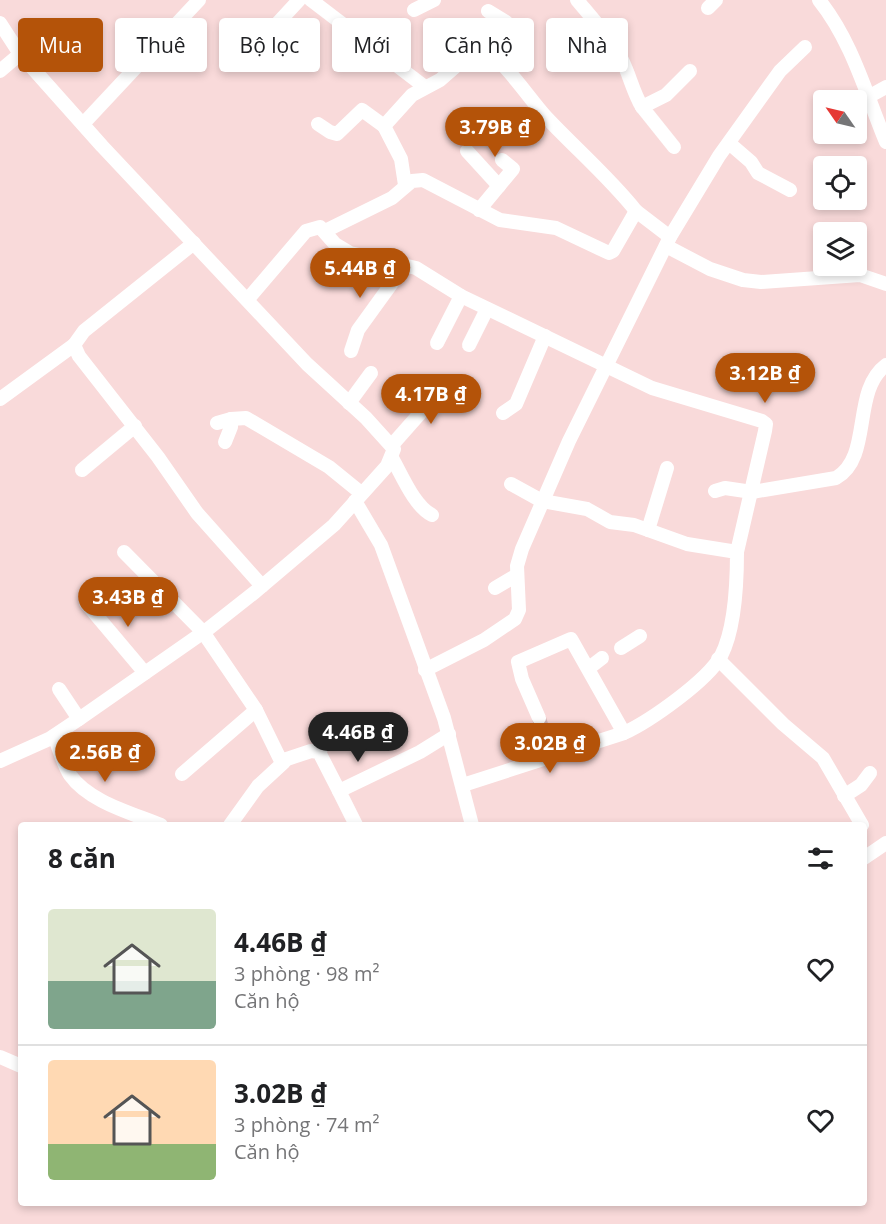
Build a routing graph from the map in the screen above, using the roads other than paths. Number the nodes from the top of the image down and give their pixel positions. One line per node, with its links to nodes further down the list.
1 (199, 0): 24 (street)
2 (299, 0): 9 (street)
3 (311, 0): 20 (street)
4 (434, 0): 7 (street)
5 (577, 0): 23 (street)
6 (819, 0): 22 (street)
7 (414, 10)
8 (488, 11): 10 (street)
9 (282, 18)
10 (499, 18)
11 (0, 22): 13 (street)
12 (805, 47): 28 (street)
13 (18, 51)
14 (18, 56): 15 (street)
15 (0, 71)
16 (690, 71): 23 (street)
17 (36, 72): 24 (street)
18 (448, 72): 20 (street)
19 (506, 72): 36 (street)
20 (425, 87): 26 (street)
21 (886, 87): 22 (street)
22 (868, 97): 27 (street)
23 (642, 107): 29 (street)
24 (82, 124): 39 (street)
25 (318, 124): 26 (street)
26 (384, 126): 32 (street)
27 (886, 142)
28 (729, 143): 34 (street); 38 (street)
29 (674, 147)
30 (467, 151): 33 (street)
31 (502, 160): 33 (street)
32 (405, 185): 35 (street); 37 (street)
33 (499, 186): 35 (street)
34 (790, 190)
35 (479, 210): 36 (street)
36 (636, 211): 38 (street)
37 (325, 231): 40 (street); 43 (street)
38 (668, 242): 41 (street); 51 (street)
39 (195, 243): 43 (street); 47 (street)
40 (405, 265): 42 (street); 49 (street)
41 (886, 284)
42 (461, 296): 44 (street); 46 (street)
43 (248, 299): 55 (street)
44 (487, 309): 45 (street); 48 (street)
45 (545, 336): 51 (street); 56 (street)
46 (436, 343)
47 (74, 345): 54 (street); 57 (street)
48 (469, 345)
49 (351, 351)
50 (886, 365): 64 (street)
51 (605, 368): 64 (street); 66 (street)
52 (371, 373): 55 (street)
53 (446, 384): 59 (street)
54 (0, 399)
55 (350, 403): 59 (street)
56 (503, 413)
57 (135, 426): 61 (street); 72 (street)
58 (225, 442): 65 (street)
59 (392, 452): 65 (street); 67 (street)
60 (667, 468): 68 (street)
61 (82, 470)
62 (511, 484): 66 (street)
63 (715, 491): 64 (street)
64 (752, 492): 70 (street)
65 (358, 497): 72 (street); 81 (street)
66 (542, 501): 68 (street); 71 (street)
67 (432, 515)
68 (648, 530): 70 (street)
69 (124, 552): 75 (street)
70 (736, 552): 79 (street)
71 (517, 575): 73 (street); 81 (street)
72 (262, 586): 75 (street)
73 (495, 588)
74 (86, 603): 82 (street)
75 (203, 632): 82 (street); 84 (street)
76 (640, 636): 77 (street)
77 (621, 648)
78 (602, 658): 80 (street)
79 (718, 659): 88 (street); 98 (street)
80 (589, 668): 85 (street); 88 (street)
81 (425, 670): 89 (street)
82 (144, 673): 86 (street)
83 (59, 689): 86 (street)
84 (256, 710): 93 (street); 95 (street)
85 (539, 718)
86 (79, 719): 90 (street)
87 (329, 723): 91 (street)
88 (624, 733): 96 (street)
89 (449, 734): 96 (street); 97 (street)
90 (54, 736): 92 (street); 99 (street)
91 (319, 752): 93 (street); 97 (street)
92 (0, 761)
93 (284, 762): 100 (street)
94 (870, 773): 98 (street)
95 (182, 774)
96 (463, 785): 102 (street)
97 (339, 791): 101 (street)
98 (844, 796): 103 (street)
99 (154, 822)
100 (232, 822)
101 (354, 822)
102 (471, 822)
103 (860, 822)
104 (886, 843): 105 (street)
105 (867, 856)
106 (0, 1057): 107 (street)
107 (18, 1065)

